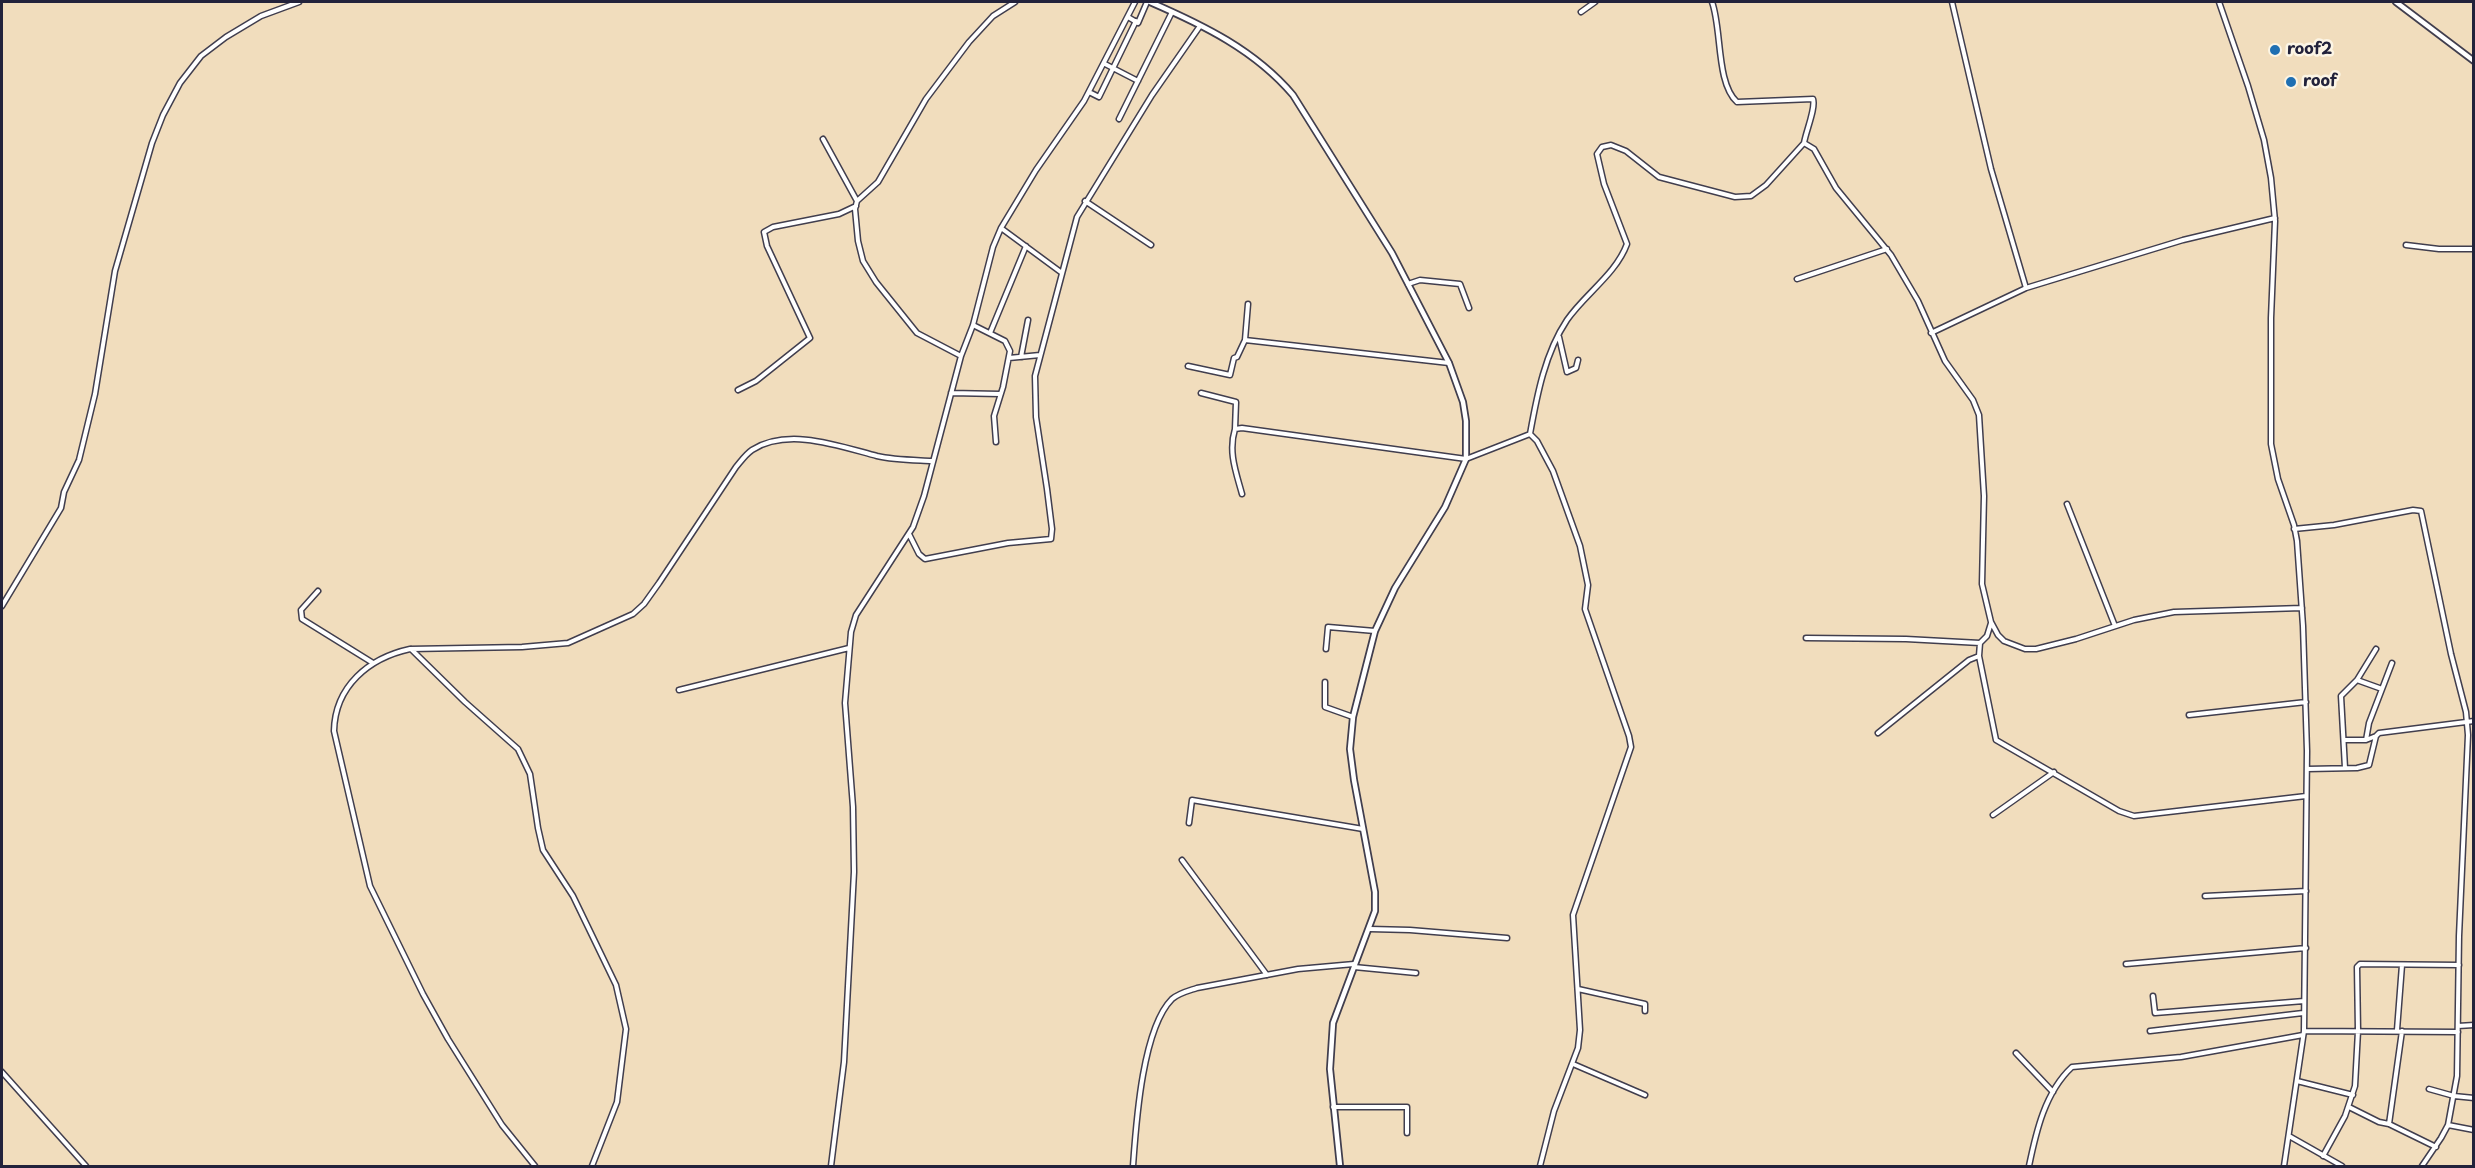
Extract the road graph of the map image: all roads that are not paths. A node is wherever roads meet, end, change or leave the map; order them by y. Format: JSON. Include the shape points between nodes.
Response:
{"nodes":[{"id":1,"x":298,"y":2,"type":"edge"},
{"id":2,"x":1015,"y":2,"type":"edge"},
{"id":3,"x":1136,"y":2,"type":"edge"},
{"id":4,"x":1148,"y":2,"type":"edge"},
{"id":5,"x":1595,"y":2,"type":"edge"},
{"id":6,"x":1712,"y":2,"type":"edge"},
{"id":7,"x":1952,"y":2,"type":"edge"},
{"id":8,"x":2219,"y":2,"type":"edge"},
{"id":9,"x":2396,"y":2,"type":"edge"},
{"id":10,"x":1172,"y":12,"type":"junction"},
{"id":11,"x":1581,"y":12,"type":"dead end"},
{"id":12,"x":1128,"y":17,"type":"junction"},
{"id":13,"x":1136,"y":21,"type":"junction"},
{"id":14,"x":1200,"y":26,"type":"junction"},
{"id":15,"x":2474,"y":61,"type":"edge"},
{"id":16,"x":1105,"y":64,"type":"junction"},
{"id":17,"x":1114,"y":68,"type":"junction"},
{"id":18,"x":1138,"y":81,"type":"junction"},
{"id":19,"x":1089,"y":92,"type":"junction"},
{"id":20,"x":1119,"y":119,"type":"dead end"},
{"id":21,"x":823,"y":139,"type":"dead end"},
{"id":22,"x":1804,"y":143,"type":"junction"},
{"id":23,"x":1085,"y":201,"type":"junction"},
{"id":24,"x":857,"y":203,"type":"junction"},
{"id":25,"x":2275,"y":218,"type":"junction"},
{"id":26,"x":1001,"y":228,"type":"junction"},
{"id":27,"x":1151,"y":245,"type":"dead end"},
{"id":28,"x":2406,"y":245,"type":"dead end"},
{"id":29,"x":1026,"y":246,"type":"junction"},
{"id":30,"x":1887,"y":249,"type":"junction"},
{"id":31,"x":2474,"y":249,"type":"edge"},
{"id":32,"x":1062,"y":273,"type":"junction"},
{"id":33,"x":1797,"y":279,"type":"dead end"},
{"id":34,"x":1407,"y":284,"type":"junction"},
{"id":35,"x":2026,"y":288,"type":"junction"},
{"id":36,"x":1248,"y":304,"type":"dead end"},
{"id":37,"x":1469,"y":308,"type":"dead end"},
{"id":38,"x":1028,"y":320,"type":"dead end"},
{"id":39,"x":973,"y":325,"type":"junction"},
{"id":40,"x":990,"y":333,"type":"junction"},
{"id":41,"x":1931,"y":333,"type":"junction"},
{"id":42,"x":1558,"y":336,"type":"junction"},
{"id":43,"x":1245,"y":340,"type":"junction"},
{"id":44,"x":1040,"y":355,"type":"junction"},
{"id":45,"x":961,"y":356,"type":"junction"},
{"id":46,"x":1021,"y":357,"type":"junction"},
{"id":47,"x":1009,"y":358,"type":"junction"},
{"id":48,"x":1578,"y":360,"type":"dead end"},
{"id":49,"x":1449,"y":363,"type":"junction"},
{"id":50,"x":1188,"y":366,"type":"dead end"},
{"id":51,"x":738,"y":390,"type":"dead end"},
{"id":52,"x":951,"y":393,"type":"junction"},
{"id":53,"x":1201,"y":393,"type":"dead end"},
{"id":54,"x":1000,"y":394,"type":"junction"},
{"id":55,"x":1236,"y":429,"type":"junction"},
{"id":56,"x":1530,"y":434,"type":"junction"},
{"id":57,"x":996,"y":442,"type":"dead end"},
{"id":58,"x":1466,"y":459,"type":"junction"},
{"id":59,"x":932,"y":461,"type":"junction"},
{"id":60,"x":1242,"y":494,"type":"dead end"},
{"id":61,"x":2067,"y":504,"type":"dead end"},
{"id":62,"x":2294,"y":529,"type":"junction"},
{"id":63,"x":909,"y":534,"type":"junction"},
{"id":64,"x":318,"y":591,"type":"dead end"},
{"id":65,"x":2,"y":606,"type":"edge"},
{"id":66,"x":2302,"y":608,"type":"junction"},
{"id":67,"x":1991,"y":622,"type":"junction"},
{"id":68,"x":2115,"y":626,"type":"junction"},
{"id":69,"x":1374,"y":631,"type":"junction"},
{"id":70,"x":1806,"y":638,"type":"dead end"},
{"id":71,"x":1980,"y":643,"type":"junction"},
{"id":72,"x":849,"y":648,"type":"junction"},
{"id":73,"x":410,"y":649,"type":"junction"},
{"id":74,"x":2376,"y":649,"type":"dead end"},
{"id":75,"x":1326,"y":650,"type":"dead end"},
{"id":76,"x":1979,"y":656,"type":"junction"},
{"id":77,"x":373,"y":663,"type":"junction"},
{"id":78,"x":2392,"y":663,"type":"dead end"},
{"id":79,"x":2357,"y":680,"type":"junction"},
{"id":80,"x":1325,"y":682,"type":"dead end"},
{"id":81,"x":2382,"y":689,"type":"junction"},
{"id":82,"x":679,"y":690,"type":"dead end"},
{"id":83,"x":2306,"y":702,"type":"junction"},
{"id":84,"x":2189,"y":715,"type":"dead end"},
{"id":85,"x":1353,"y":717,"type":"junction"},
{"id":86,"x":2474,"y":721,"type":"edge"},
{"id":87,"x":2468,"y":723,"type":"junction"},
{"id":88,"x":1878,"y":734,"type":"dead end"},
{"id":89,"x":2376,"y":736,"type":"junction"},
{"id":90,"x":2344,"y":740,"type":"junction"},
{"id":91,"x":2366,"y":740,"type":"junction"},
{"id":92,"x":2467,"y":748,"type":"junction"},
{"id":93,"x":2474,"y":748,"type":"edge"},
{"id":94,"x":2345,"y":768,"type":"junction"},
{"id":95,"x":2307,"y":769,"type":"junction"},
{"id":96,"x":2054,"y":772,"type":"junction"},
{"id":97,"x":2307,"y":796,"type":"junction"},
{"id":98,"x":1993,"y":815,"type":"dead end"},
{"id":99,"x":1189,"y":823,"type":"dead end"},
{"id":100,"x":1363,"y":829,"type":"junction"},
{"id":101,"x":1182,"y":861,"type":"dead end"},
{"id":102,"x":2306,"y":891,"type":"junction"},
{"id":103,"x":2205,"y":896,"type":"dead end"},
{"id":104,"x":1370,"y":929,"type":"junction"},
{"id":105,"x":1507,"y":938,"type":"dead end"},
{"id":106,"x":2306,"y":948,"type":"junction"},
{"id":107,"x":2126,"y":964,"type":"dead end"},
{"id":108,"x":1354,"y":965,"type":"junction"},
{"id":109,"x":2402,"y":965,"type":"junction"},
{"id":110,"x":2459,"y":965,"type":"junction"},
{"id":111,"x":1416,"y":973,"type":"dead end"},
{"id":112,"x":1267,"y":975,"type":"junction"},
{"id":113,"x":1578,"y":989,"type":"junction"},
{"id":114,"x":2153,"y":996,"type":"dead end"},
{"id":115,"x":2304,"y":1001,"type":"junction"},
{"id":116,"x":1645,"y":1011,"type":"dead end"},
{"id":117,"x":2303,"y":1012,"type":"junction"},
{"id":118,"x":2474,"y":1025,"type":"edge"},
{"id":119,"x":2458,"y":1026,"type":"junction"},
{"id":120,"x":2150,"y":1031,"type":"dead end"},
{"id":121,"x":2358,"y":1031,"type":"junction"},
{"id":122,"x":2399,"y":1031,"type":"junction"},
{"id":123,"x":2458,"y":1032,"type":"junction"},
{"id":124,"x":2303,"y":1033,"type":"junction"},
{"id":125,"x":2016,"y":1053,"type":"dead end"},
{"id":126,"x":1573,"y":1064,"type":"junction"},
{"id":127,"x":2,"y":1072,"type":"edge"},
{"id":128,"x":2297,"y":1081,"type":"junction"},
{"id":129,"x":2429,"y":1089,"type":"dead end"},
{"id":130,"x":2053,"y":1092,"type":"junction"},
{"id":131,"x":1645,"y":1095,"type":"dead end"},
{"id":132,"x":2353,"y":1095,"type":"junction"},
{"id":133,"x":2454,"y":1096,"type":"junction"},
{"id":134,"x":2474,"y":1098,"type":"edge"},
{"id":135,"x":1333,"y":1107,"type":"junction"},
{"id":136,"x":2349,"y":1107,"type":"junction"},
{"id":137,"x":2390,"y":1124,"type":"junction"},
{"id":138,"x":2448,"y":1125,"type":"junction"},
{"id":139,"x":2474,"y":1130,"type":"edge"},
{"id":140,"x":1407,"y":1133,"type":"dead end"},
{"id":141,"x":2289,"y":1136,"type":"junction"},
{"id":142,"x":2436,"y":1147,"type":"junction"},
{"id":143,"x":2323,"y":1156,"type":"junction"},
{"id":144,"x":86,"y":1167,"type":"edge"},
{"id":145,"x":535,"y":1167,"type":"edge"},
{"id":146,"x":592,"y":1167,"type":"edge"},
{"id":147,"x":831,"y":1167,"type":"edge"},
{"id":148,"x":1133,"y":1167,"type":"edge"},
{"id":149,"x":1340,"y":1167,"type":"edge"},
{"id":150,"x":1540,"y":1167,"type":"edge"},
{"id":151,"x":2029,"y":1167,"type":"edge"},
{"id":152,"x":2284,"y":1167,"type":"edge"},
{"id":153,"x":2342,"y":1167,"type":"edge"},
{"id":154,"x":2422,"y":1167,"type":"edge"}],
"edges":[{"from":1,"to":65,"type":"street","via":[[261,16],[201,56],[180,83],[163,115],[115,271],[98,377],[79,460],[61,508]]},
{"from":2,"to":24,"type":"street","via":[[993,16],[969,42],[926,99],[878,182]]},
{"from":3,"to":12,"type":"street"},
{"from":4,"to":10,"type":"street"},
{"from":4,"to":13,"type":"street"},
{"from":5,"to":11,"type":"street"},
{"from":6,"to":22,"type":"street","via":[[1731,97],[1737,102],[1812,99],[1814,106]]},
{"from":7,"to":35,"type":"street","via":[[1991,169]]},
{"from":8,"to":25,"type":"street","via":[[2264,140]]},
{"from":9,"to":15,"type":"street"},
{"from":10,"to":14,"type":"street"},
{"from":10,"to":18,"type":"street"},
{"from":12,"to":13,"type":"street"},
{"from":12,"to":16,"type":"street"},
{"from":13,"to":17,"type":"street"},
{"from":14,"to":23,"type":"street"},
{"from":14,"to":34,"type":"street","via":[[1252,55],[1293,95],[1383,237]]},
{"from":16,"to":17,"type":"street"},
{"from":16,"to":19,"type":"street"},
{"from":17,"to":18,"type":"street"},
{"from":17,"to":19,"type":"street","via":[[1099,97]]},
{"from":18,"to":20,"type":"street"},
{"from":19,"to":26,"type":"street"},
{"from":21,"to":24,"type":"street"},
{"from":22,"to":30,"type":"street","via":[[1814,149],[1836,188]]},
{"from":22,"to":42,"type":"street","via":[[1766,185],[1750,196],[1735,197],[1659,177],[1626,151],[1611,145],[1602,147],[1597,154],[1604,184],[1627,244]]},
{"from":23,"to":27,"type":"street"},
{"from":23,"to":32,"type":"street"},
{"from":24,"to":45,"type":"street","via":[[860,251],[876,282],[917,333]]},
{"from":24,"to":51,"type":"street","via":[[839,213],[773,226],[764,232],[810,338],[756,381]]},
{"from":25,"to":35,"type":"street","via":[[2183,240]]},
{"from":25,"to":62,"type":"street","via":[[2271,444]]},
{"from":26,"to":29,"type":"street"},
{"from":26,"to":39,"type":"street"},
{"from":28,"to":31,"type":"street"},
{"from":29,"to":32,"type":"street"},
{"from":29,"to":40,"type":"street"},
{"from":30,"to":33,"type":"street"},
{"from":30,"to":41,"type":"street","via":[[1918,301]]},
{"from":32,"to":44,"type":"street"},
{"from":34,"to":37,"type":"street","via":[[1420,280],[1460,284]]},
{"from":34,"to":49,"type":"street"},
{"from":35,"to":41,"type":"street"},
{"from":36,"to":43,"type":"street"},
{"from":38,"to":46,"type":"street"},
{"from":39,"to":40,"type":"street"},
{"from":39,"to":45,"type":"street"},
{"from":40,"to":47,"type":"street","via":[[1005,341]]},
{"from":41,"to":67,"type":"street","via":[[1979,415],[1984,496],[1982,584]]},
{"from":42,"to":48,"type":"street","via":[[1568,372]]},
{"from":42,"to":56,"type":"street","via":[[1540,382]]},
{"from":43,"to":49,"type":"street"},
{"from":43,"to":50,"type":"street","via":[[1234,358],[1230,375]]},
{"from":44,"to":46,"type":"street"},
{"from":44,"to":63,"type":"street","via":[[1034,395],[1051,539],[925,559]]},
{"from":45,"to":52,"type":"street"},
{"from":46,"to":47,"type":"street"},
{"from":47,"to":54,"type":"street"},
{"from":49,"to":58,"type":"street","via":[[1463,402]]},
{"from":52,"to":54,"type":"street"},
{"from":52,"to":59,"type":"street"},
{"from":53,"to":55,"type":"street","via":[[1236,402]]},
{"from":54,"to":57,"type":"street","via":[[994,416]]},
{"from":55,"to":58,"type":"street"},
{"from":55,"to":60,"type":"street","via":[[1231,453]]},
{"from":56,"to":58,"type":"street"},
{"from":56,"to":113,"type":"street","via":[[1552,471],[1580,546],[1588,585],[1586,609],[1631,747],[1573,915]]},
{"from":58,"to":69,"type":"street","via":[[1445,507],[1395,588]]},
{"from":59,"to":63,"type":"street"},
{"from":59,"to":73,"type":"street","via":[[879,457],[807,441],[768,442],[750,451],[736,467],[659,583],[633,614],[568,643]]},
{"from":61,"to":68,"type":"street"},
{"from":62,"to":66,"type":"street"},
{"from":62,"to":87,"type":"street","via":[[2421,511]]},
{"from":63,"to":72,"type":"street","via":[[856,615]]},
{"from":64,"to":77,"type":"street","via":[[301,610],[302,619]]},
{"from":66,"to":68,"type":"street","via":[[2174,612]]},
{"from":66,"to":83,"type":"street"},
{"from":67,"to":68,"type":"street","via":[[2004,641],[2025,649],[2071,641]]},
{"from":67,"to":71,"type":"street"},
{"from":69,"to":75,"type":"street","via":[[1328,627]]},
{"from":69,"to":85,"type":"street"},
{"from":70,"to":71,"type":"street"},
{"from":71,"to":76,"type":"street"},
{"from":72,"to":82,"type":"street"},
{"from":72,"to":147,"type":"street","via":[[845,703],[854,807],[854,872],[844,1062]]},
{"from":73,"to":77,"type":"street"},
{"from":73,"to":146,"type":"street","via":[[519,749],[530,774],[543,850],[573,896],[616,985],[626,1029],[617,1102]]},
{"from":74,"to":79,"type":"street"},
{"from":76,"to":88,"type":"street"},
{"from":76,"to":96,"type":"street","via":[[1996,740]]},
{"from":77,"to":145,"type":"street","via":[[338,702],[334,714],[334,731],[370,886],[448,1039],[502,1125]]},
{"from":78,"to":81,"type":"street"},
{"from":79,"to":81,"type":"street"},
{"from":79,"to":90,"type":"street","via":[[2341,696]]},
{"from":80,"to":85,"type":"street","via":[[1325,707]]},
{"from":81,"to":91,"type":"street"},
{"from":83,"to":84,"type":"street"},
{"from":83,"to":95,"type":"street"},
{"from":85,"to":100,"type":"street","via":[[1350,749]]},
{"from":86,"to":87,"type":"street"},
{"from":87,"to":89,"type":"street"},
{"from":87,"to":92,"type":"street"},
{"from":89,"to":91,"type":"street"},
{"from":89,"to":94,"type":"street","via":[[2369,765]]},
{"from":90,"to":91,"type":"street"},
{"from":90,"to":94,"type":"street"},
{"from":92,"to":93,"type":"street"},
{"from":92,"to":110,"type":"street"},
{"from":94,"to":95,"type":"street"},
{"from":95,"to":97,"type":"street"},
{"from":96,"to":97,"type":"street","via":[[2130,816]]},
{"from":96,"to":98,"type":"street"},
{"from":97,"to":102,"type":"street"},
{"from":99,"to":100,"type":"street","via":[[1192,800]]},
{"from":100,"to":104,"type":"street","via":[[1375,892]]},
{"from":101,"to":112,"type":"street"},
{"from":102,"to":103,"type":"street"},
{"from":102,"to":106,"type":"street"},
{"from":104,"to":105,"type":"street"},
{"from":104,"to":108,"type":"street"},
{"from":106,"to":107,"type":"street"},
{"from":106,"to":115,"type":"street"},
{"from":108,"to":111,"type":"street"},
{"from":108,"to":112,"type":"street"},
{"from":108,"to":135,"type":"street","via":[[1334,1023],[1330,1069]]},
{"from":109,"to":110,"type":"street"},
{"from":109,"to":121,"type":"street","via":[[2357,967]]},
{"from":109,"to":122,"type":"street"},
{"from":110,"to":119,"type":"street"},
{"from":112,"to":148,"type":"street","via":[[1197,988],[1171,1000],[1152,1033]]},
{"from":113,"to":116,"type":"street","via":[[1645,1004]]},
{"from":113,"to":126,"type":"street","via":[[1580,1030]]},
{"from":114,"to":115,"type":"street","via":[[2155,1013]]},
{"from":115,"to":117,"type":"street"},
{"from":117,"to":120,"type":"street"},
{"from":117,"to":124,"type":"street"},
{"from":118,"to":119,"type":"street"},
{"from":119,"to":123,"type":"street"},
{"from":121,"to":122,"type":"street"},
{"from":121,"to":124,"type":"street"},
{"from":121,"to":132,"type":"street"},
{"from":122,"to":123,"type":"street"},
{"from":122,"to":137,"type":"street"},
{"from":123,"to":133,"type":"street"},
{"from":124,"to":128,"type":"street"},
{"from":124,"to":130,"type":"street","via":[[2181,1057],[2072,1067]]},
{"from":125,"to":130,"type":"street"},
{"from":126,"to":131,"type":"street"},
{"from":126,"to":150,"type":"street","via":[[1554,1112]]},
{"from":127,"to":144,"type":"street"},
{"from":128,"to":132,"type":"street"},
{"from":128,"to":141,"type":"street"},
{"from":129,"to":133,"type":"street"},
{"from":130,"to":151,"type":"street"},
{"from":132,"to":136,"type":"street"},
{"from":133,"to":134,"type":"street"},
{"from":133,"to":138,"type":"street"},
{"from":135,"to":140,"type":"street","via":[[1407,1107]]},
{"from":135,"to":149,"type":"street"},
{"from":136,"to":137,"type":"street"},
{"from":136,"to":143,"type":"street"},
{"from":137,"to":142,"type":"street"},
{"from":138,"to":139,"type":"street"},
{"from":138,"to":142,"type":"street"},
{"from":141,"to":143,"type":"street"},
{"from":141,"to":152,"type":"street"},
{"from":142,"to":154,"type":"street"},
{"from":143,"to":153,"type":"street"}]}
